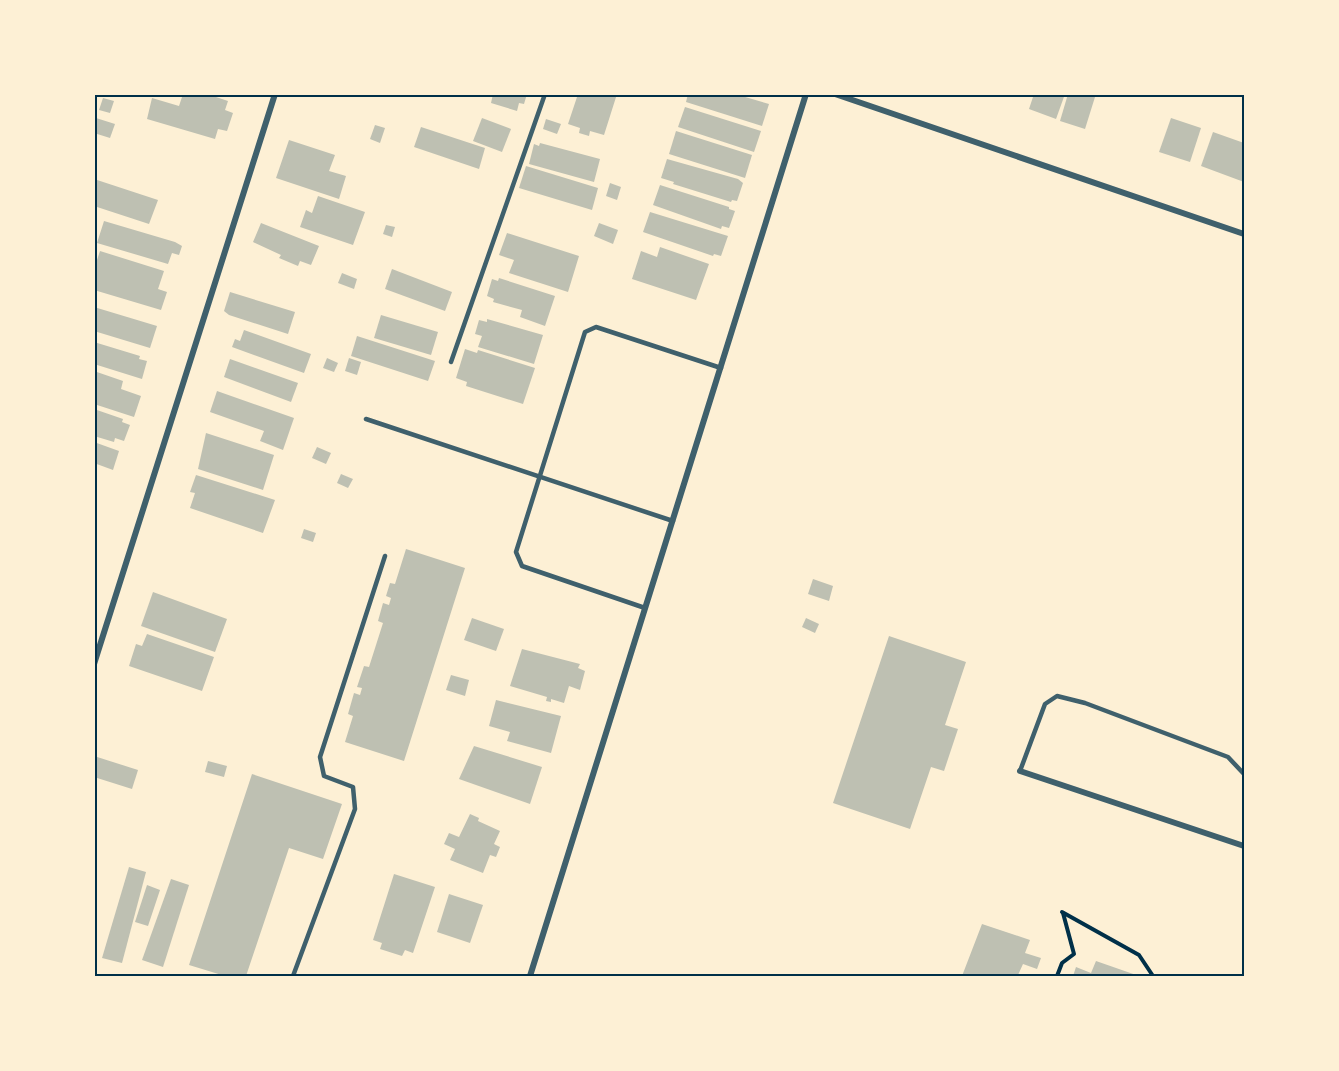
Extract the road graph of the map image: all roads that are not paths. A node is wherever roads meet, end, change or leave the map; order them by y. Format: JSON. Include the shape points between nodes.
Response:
{"nodes":[{"id":1,"x":275,"y":94,"type":"edge"},
{"id":2,"x":545,"y":94,"type":"edge"},
{"id":3,"x":806,"y":94,"type":"edge"},
{"id":4,"x":835,"y":94,"type":"edge"},
{"id":5,"x":1245,"y":234,"type":"edge"},
{"id":6,"x":451,"y":362,"type":"dead end"},
{"id":7,"x":721,"y":368,"type":"junction"},
{"id":8,"x":366,"y":419,"type":"dead end"},
{"id":9,"x":540,"y":478,"type":"junction"},
{"id":10,"x":673,"y":521,"type":"junction"},
{"id":11,"x":385,"y":556,"type":"dead end"},
{"id":12,"x":645,"y":608,"type":"junction"},
{"id":13,"x":94,"y":664,"type":"edge"},
{"id":14,"x":1020,"y":771,"type":"joint"},
{"id":15,"x":1245,"y":774,"type":"edge"},
{"id":16,"x":1245,"y":846,"type":"edge"},
{"id":17,"x":293,"y":976,"type":"edge"},
{"id":18,"x":530,"y":976,"type":"edge"}],
"edges":[{"from":1,"to":13,"type":"street"},
{"from":2,"to":6,"type":"lane"},
{"from":3,"to":7,"type":"street"},
{"from":4,"to":5,"type":"street"},
{"from":7,"to":9,"type":"lane","via":[[596,327],[585,332]]},
{"from":7,"to":10,"type":"street"},
{"from":8,"to":9,"type":"lane"},
{"from":9,"to":10,"type":"lane"},
{"from":9,"to":12,"type":"lane","via":[[516,552],[522,566]]},
{"from":10,"to":12,"type":"street"},
{"from":11,"to":17,"type":"lane","via":[[320,757],[324,776],[353,787],[355,809]]},
{"from":12,"to":18,"type":"street"},
{"from":14,"to":15,"type":"lane","via":[[1045,704],[1057,696],[1228,757]]},
{"from":14,"to":16,"type":"street"}]}
